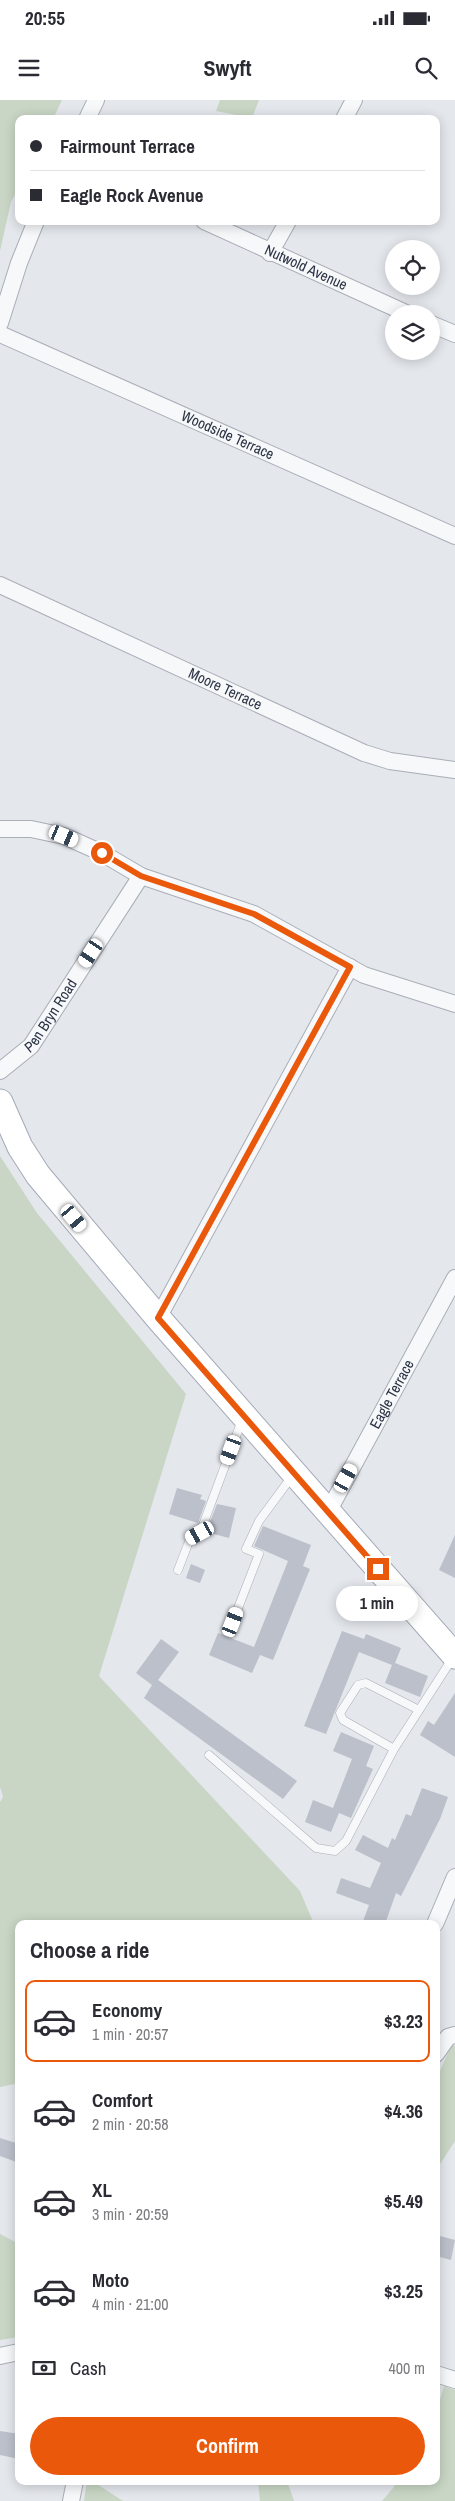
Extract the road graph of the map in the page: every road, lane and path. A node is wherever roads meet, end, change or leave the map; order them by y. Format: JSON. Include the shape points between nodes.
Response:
{"nodes":[{"id":1,"x":96,"y":100,"type":"edge"},
{"id":2,"x":354,"y":100,"type":"edge"},
{"id":3,"x":89,"y":115,"type":"edge"},
{"id":4,"x":346,"y":115,"type":"edge"},
{"id":5,"x":34,"y":225,"type":"edge"},
{"id":6,"x":212,"y":225,"type":"edge"},
{"id":7,"x":286,"y":225,"type":"edge"},
{"id":8,"x":270,"y":253,"type":"junction"},
{"id":9,"x":388,"y":305,"type":"edge"},
{"id":10,"x":0,"y":323,"type":"edge"},
{"id":11,"x":440,"y":326,"type":"edge"},
{"id":12,"x":453,"y":328,"type":"edge"},
{"id":13,"x":0,"y":334,"type":"edge"},
{"id":14,"x":455,"y":536,"type":"edge"},
{"id":15,"x":0,"y":585,"type":"edge"},
{"id":16,"x":455,"y":770,"type":"edge"},
{"id":17,"x":0,"y":828,"type":"edge"},
{"id":18,"x":141,"y":876,"type":"junction"},
{"id":19,"x":350,"y":967,"type":"junction"},
{"id":20,"x":455,"y":1004,"type":"edge"},
{"id":21,"x":0,"y":1071,"type":"edge"},
{"id":22,"x":0,"y":1102,"type":"edge"},
{"id":23,"x":455,"y":1278,"type":"edge"},
{"id":24,"x":158,"y":1318,"type":"junction"},
{"id":25,"x":244,"y":1416,"type":"junction"},
{"id":26,"x":294,"y":1473,"type":"junction"},
{"id":27,"x":328,"y":1512,"type":"junction"},
{"id":28,"x":178,"y":1570,"type":"dead end"},
{"id":29,"x":233,"y":1622,"type":"dead end"},
{"id":30,"x":455,"y":1655,"type":"edge"},
{"id":31,"x":419,"y":1710,"type":"junction"},
{"id":32,"x":394,"y":1748,"type":"junction"},
{"id":33,"x":209,"y":1756,"type":"dead end"},
{"id":34,"x":455,"y":1877,"type":"edge"},
{"id":35,"x":437,"y":1920,"type":"edge"},
{"id":36,"x":455,"y":2035,"type":"edge"},
{"id":37,"x":440,"y":2048,"type":"edge"},
{"id":38,"x":15,"y":2353,"type":"edge"},
{"id":39,"x":0,"y":2356,"type":"edge"},
{"id":40,"x":440,"y":2375,"type":"edge"},
{"id":41,"x":455,"y":2380,"type":"edge"},
{"id":42,"x":74,"y":2485,"type":"edge"},
{"id":43,"x":71,"y":2501,"type":"edge"}],
"edges":[{"from":1,"to":3,"type":"street"},
{"from":2,"to":4,"type":"street"},
{"from":5,"to":10,"type":"street"},
{"from":6,"to":8,"type":"street","name":"Nutwold Avenue"},
{"from":7,"to":8,"type":"street"},
{"from":8,"to":9,"type":"street","name":"Nutwold Avenue"},
{"from":11,"to":12,"type":"street"},
{"from":13,"to":14,"type":"street","name":"Woodside Terrace"},
{"from":15,"to":16,"type":"street","name":"Moore Terrace","via":[[364,753],[390,761]]},
{"from":17,"to":18,"type":"street","via":[[31,829],[64,836]]},
{"from":18,"to":19,"type":"street","via":[[254,914]]},
{"from":18,"to":21,"type":"street","name":"Pen Bryn Road","via":[[31,1046]]},
{"from":19,"to":20,"type":"street","via":[[364,975]]},
{"from":19,"to":24,"type":"street"},
{"from":22,"to":24,"type":"main road","via":[[20,1147],[38,1174]]},
{"from":23,"to":27,"type":"street","name":"Eagle Terrace"},
{"from":24,"to":25,"type":"main road"},
{"from":25,"to":26,"type":"main road"},
{"from":25,"to":28,"type":"lane","via":[[200,1533],[190,1539]]},
{"from":26,"to":27,"type":"main road"},
{"from":26,"to":29,"type":"lane","via":[[258,1521],[246,1549],[258,1554]]},
{"from":27,"to":30,"type":"main road"},
{"from":30,"to":31,"type":"lane"},
{"from":31,"to":32,"type":"lane"},
{"from":31,"to":32,"type":"lane","via":[[366,1684],[358,1685],[340,1713],[342,1720]]},
{"from":32,"to":33,"type":"lane","via":[[346,1841],[335,1851],[327,1852],[316,1848]]},
{"from":34,"to":35,"type":"street"},
{"from":36,"to":37,"type":"street","via":[[448,2037]]},
{"from":38,"to":39,"type":"street"},
{"from":40,"to":41,"type":"street"},
{"from":42,"to":43,"type":"street"}]}
